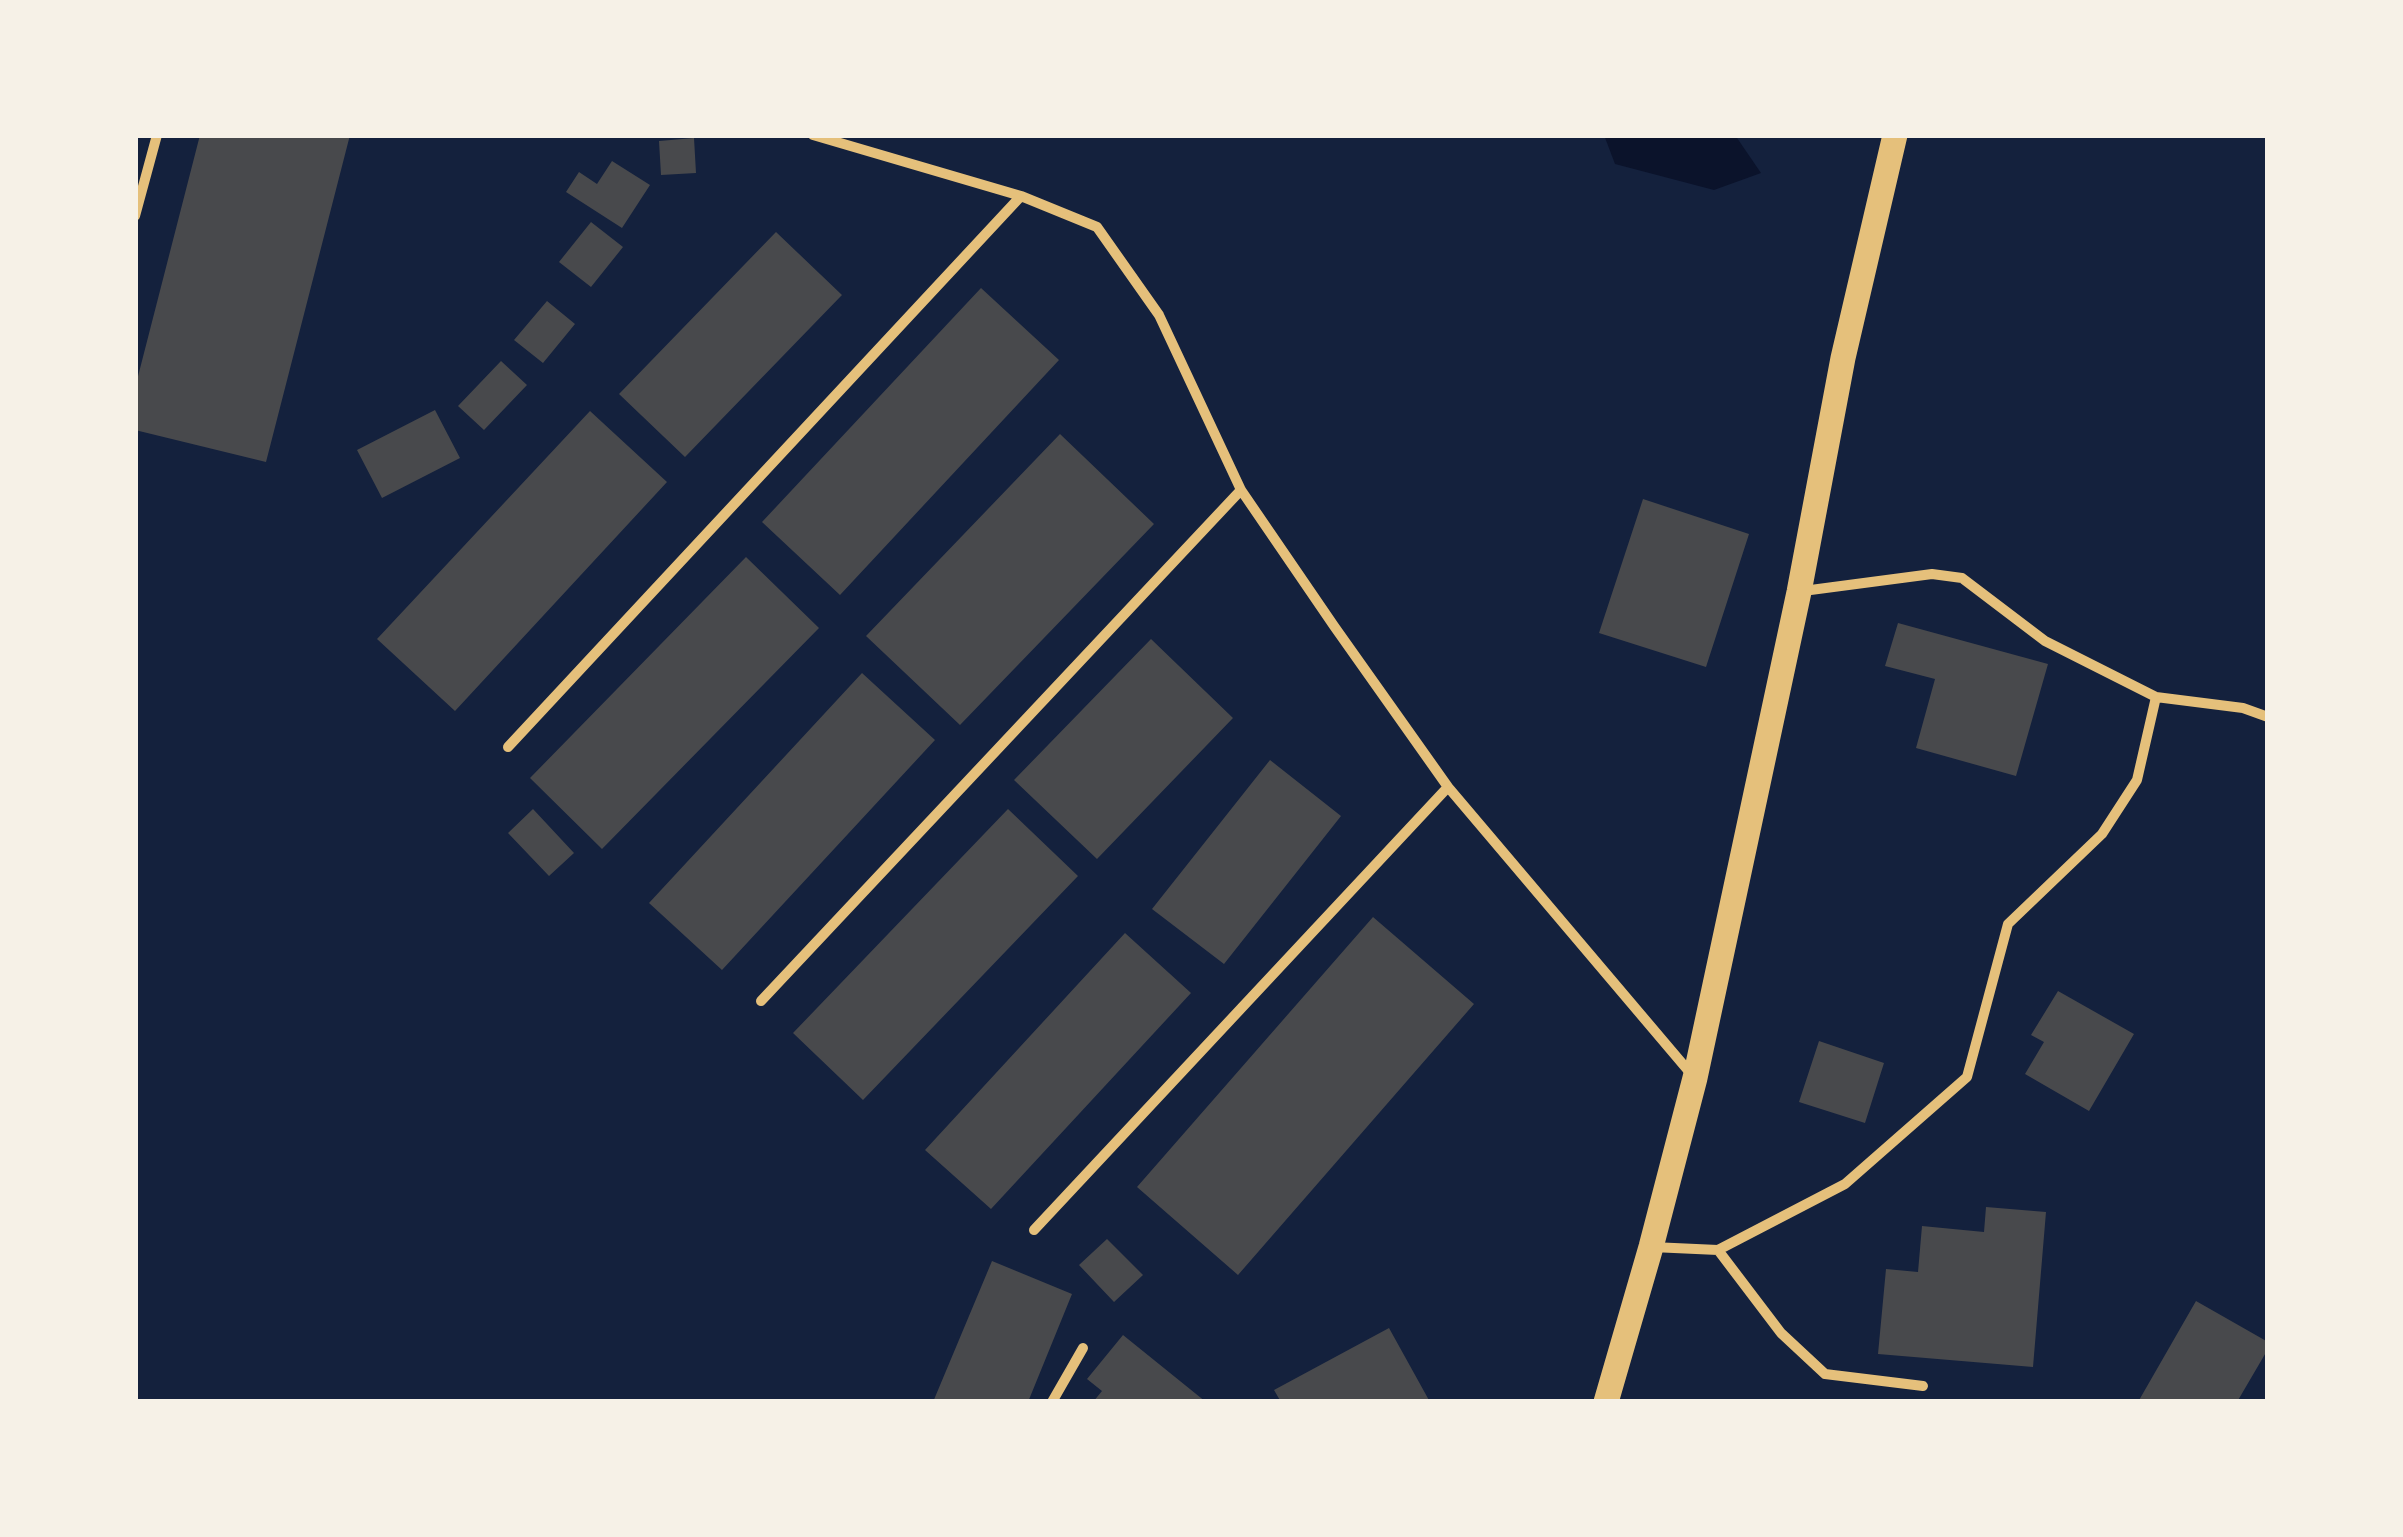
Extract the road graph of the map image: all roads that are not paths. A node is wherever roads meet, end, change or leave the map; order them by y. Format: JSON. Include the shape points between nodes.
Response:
{"nodes":[{"id":1,"x":157,"y":135,"type":"edge"},
{"id":2,"x":814,"y":135,"type":"edge"},
{"id":3,"x":1895,"y":135,"type":"edge"},
{"id":4,"x":1021,"y":196,"type":"junction"},
{"id":5,"x":135,"y":216,"type":"edge"},
{"id":6,"x":1241,"y":490,"type":"junction"},
{"id":7,"x":1799,"y":592,"type":"junction"},
{"id":8,"x":2156,"y":697,"type":"junction"},
{"id":9,"x":2268,"y":717,"type":"edge"},
{"id":10,"x":508,"y":747,"type":"dead end"},
{"id":11,"x":1448,"y":787,"type":"junction"},
{"id":12,"x":760,"y":1001,"type":"dead end"},
{"id":13,"x":1695,"y":1078,"type":"junction"},
{"id":14,"x":1034,"y":1230,"type":"dead end"},
{"id":15,"x":1651,"y":1247,"type":"junction"},
{"id":16,"x":1718,"y":1250,"type":"junction"},
{"id":17,"x":1082,"y":1348,"type":"dead end"},
{"id":18,"x":1923,"y":1386,"type":"dead end"},
{"id":19,"x":1052,"y":1402,"type":"edge"},
{"id":20,"x":1606,"y":1402,"type":"edge"}],
"edges":[{"from":1,"to":5,"type":"street"},
{"from":2,"to":4,"type":"street"},
{"from":3,"to":7,"type":"main road"},
{"from":4,"to":6,"type":"street","via":[[1098,227],[1160,314]]},
{"from":4,"to":10,"type":"street"},
{"from":6,"to":11,"type":"street"},
{"from":6,"to":12,"type":"street"},
{"from":7,"to":8,"type":"street","via":[[1932,574],[1962,578],[2046,641]]},
{"from":7,"to":13,"type":"main road"},
{"from":8,"to":9,"type":"street"},
{"from":8,"to":16,"type":"street","via":[[2137,780],[2102,834],[2008,924],[1966,1077],[1845,1184]]},
{"from":11,"to":13,"type":"street"},
{"from":11,"to":14,"type":"street"},
{"from":13,"to":15,"type":"main road"},
{"from":15,"to":16,"type":"street"},
{"from":15,"to":20,"type":"main road"},
{"from":16,"to":18,"type":"street","via":[[1781,1332],[1826,1374]]},
{"from":17,"to":19,"type":"street"}]}
